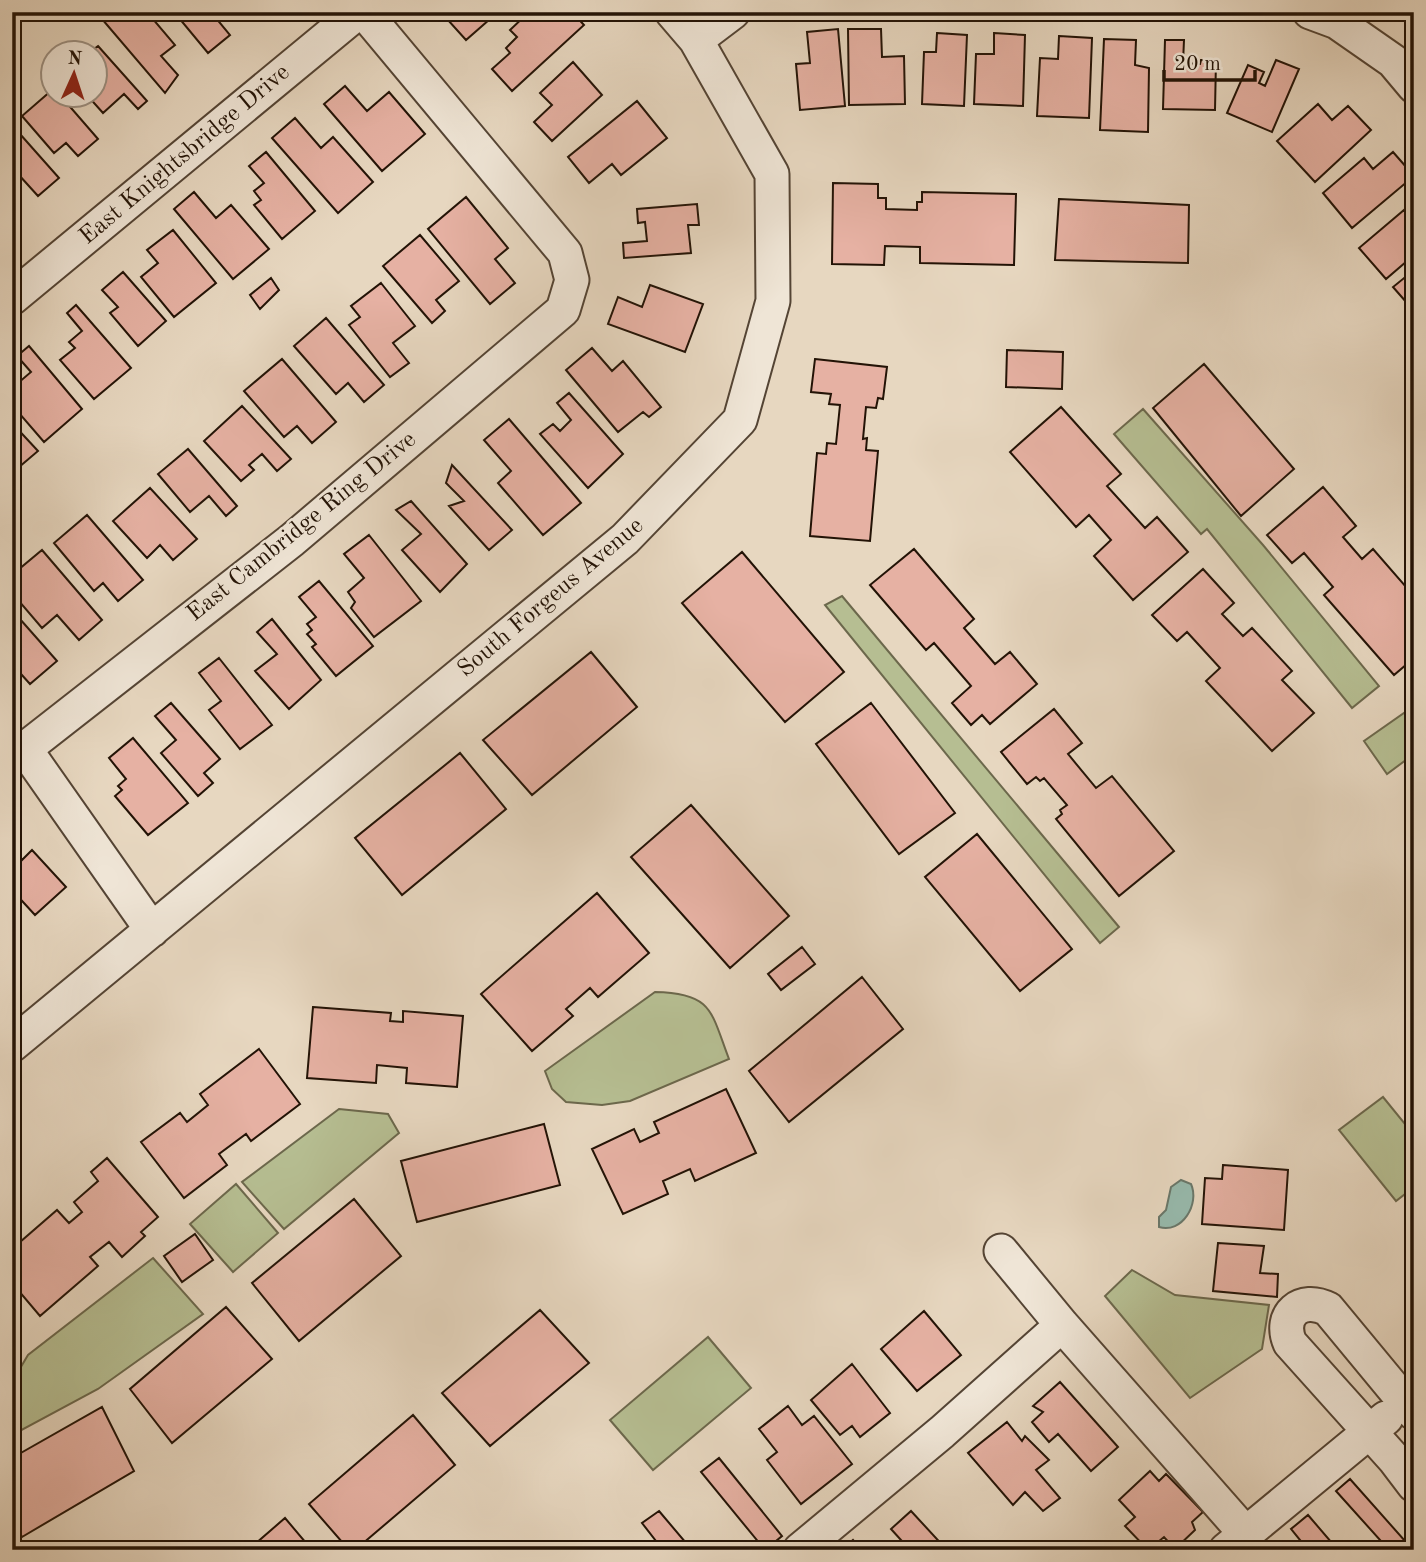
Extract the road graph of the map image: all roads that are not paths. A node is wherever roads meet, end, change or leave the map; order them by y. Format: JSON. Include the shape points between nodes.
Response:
{"nodes":[{"id":1,"x":358,"y":12,"type":"edge"},
{"id":2,"x":364,"y":12,"type":"edge"},
{"id":3,"x":671,"y":12,"type":"edge"},
{"id":4,"x":733,"y":12,"type":"edge"},
{"id":5,"x":1310,"y":12,"type":"edge"},
{"id":6,"x":696,"y":40,"type":"junction"},
{"id":7,"x":1414,"y":86,"type":"edge"},
{"id":8,"x":12,"y":298,"type":"edge"},
{"id":9,"x":19,"y":754,"type":"edge"},
{"id":10,"x":152,"y":930,"type":"junction"},
{"id":11,"x":12,"y":1045,"type":"edge"},
{"id":12,"x":1001,"y":1251,"type":"dead end"},
{"id":13,"x":1062,"y":1325,"type":"junction"},
{"id":14,"x":1411,"y":1403,"type":"edge"},
{"id":15,"x":1370,"y":1432,"type":"junction"},
{"id":16,"x":1414,"y":1485,"type":"edge"},
{"id":17,"x":1236,"y":1541,"type":"edge"},
{"id":18,"x":800,"y":1550,"type":"edge"}],
"edges":[{"from":1,"to":8,"type":"street","name":"East Knightsbridge Drive"},
{"from":2,"to":9,"type":"street","name":"East Cambridge Ring Drive","via":[[565,253],[572,279],[563,310],[292,540]]},
{"from":3,"to":6,"type":"street","name":"South Forgeus Avenue"},
{"from":4,"to":6,"type":"street"},
{"from":5,"to":7,"type":"street","via":[[1338,22],[1393,61]]},
{"from":6,"to":10,"type":"street","name":"South Forgeus Avenue","via":[[772,174],[773,301],[740,420],[625,539]]},
{"from":9,"to":10,"type":"street"},
{"from":10,"to":11,"type":"street","name":"South Forgeus Avenue"},
{"from":12,"to":13,"type":"street"},
{"from":13,"to":17,"type":"street"},
{"from":13,"to":18,"type":"street","via":[[942,1433]]},
{"from":14,"to":15,"type":"street"},
{"from":14,"to":15,"type":"street","via":[[1328,1309],[1313,1304],[1298,1307],[1286,1328],[1290,1343]]},
{"from":15,"to":16,"type":"street"},
{"from":15,"to":17,"type":"street"}]}
